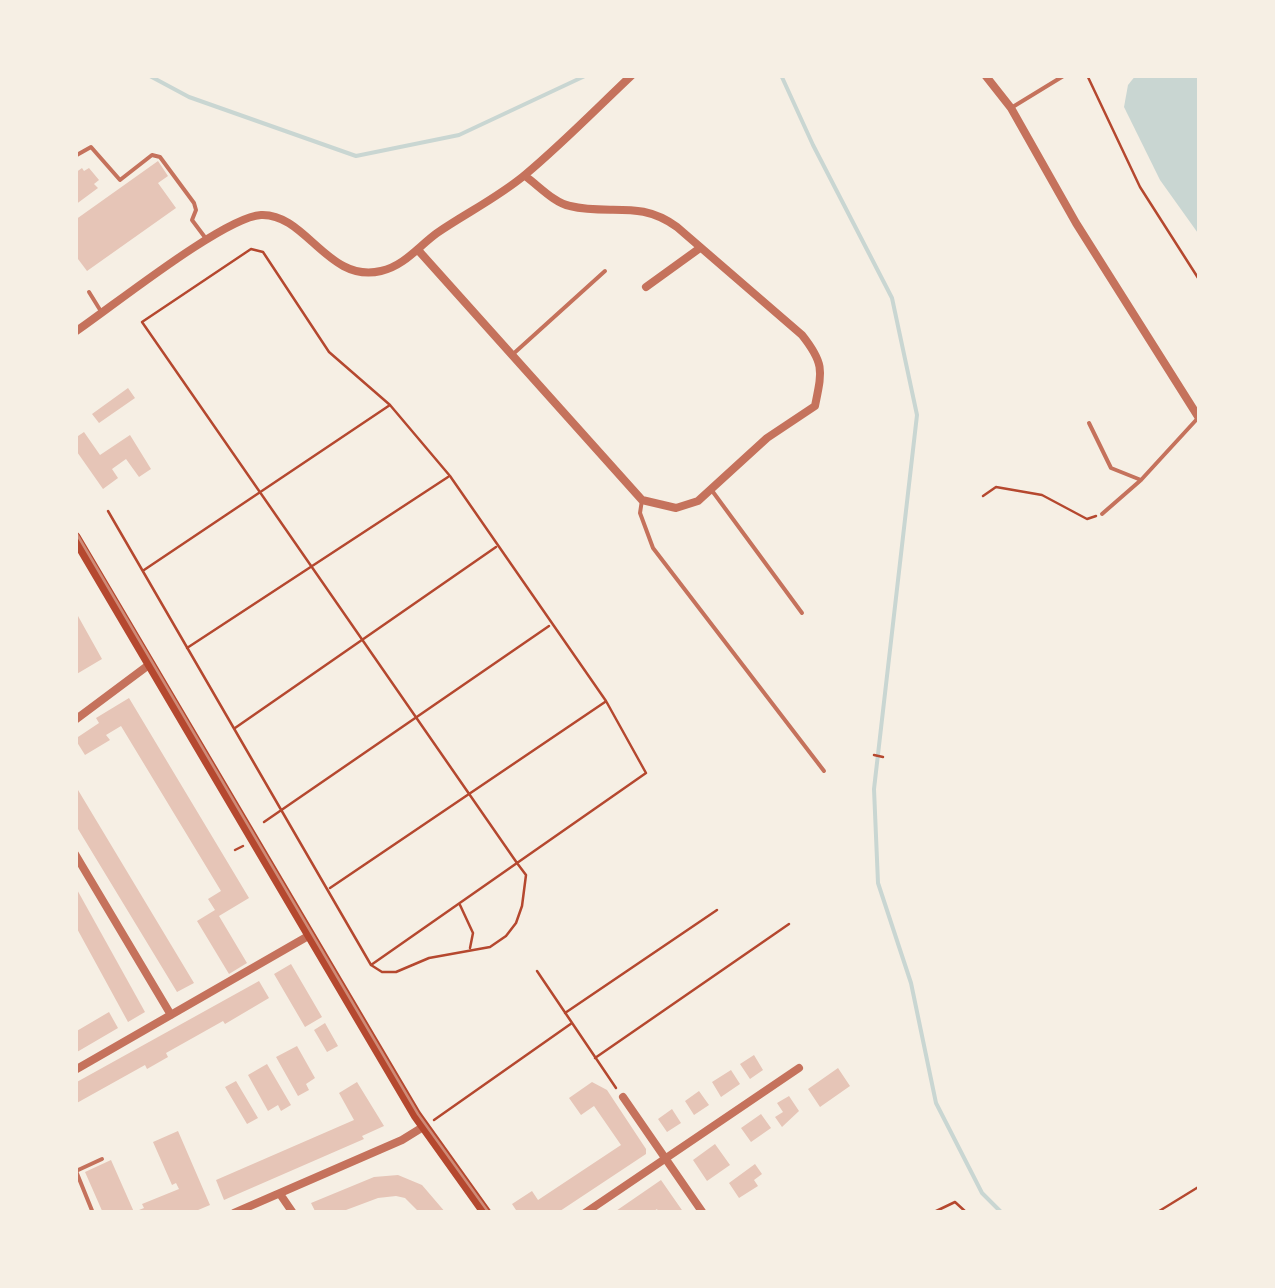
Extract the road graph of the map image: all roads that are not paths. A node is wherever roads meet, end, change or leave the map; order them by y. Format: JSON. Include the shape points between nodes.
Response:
{"nodes":[{"id":1,"x":632,"y":75,"type":"edge"},
{"id":2,"x":986,"y":75,"type":"edge"},
{"id":3,"x":1065,"y":75,"type":"edge"},
{"id":4,"x":1011,"y":108,"type":"junction"},
{"id":5,"x":75,"y":156,"type":"edge"},
{"id":6,"x":525,"y":176,"type":"junction"},
{"id":7,"x":207,"y":240,"type":"junction"},
{"id":8,"x":700,"y":248,"type":"junction"},
{"id":9,"x":418,"y":250,"type":"junction"},
{"id":10,"x":605,"y":271,"type":"dead end"},
{"id":11,"x":646,"y":287,"type":"dead end"},
{"id":12,"x":89,"y":292,"type":"dead end"},
{"id":13,"x":102,"y":313,"type":"junction"},
{"id":14,"x":75,"y":332,"type":"edge"},
{"id":15,"x":512,"y":355,"type":"junction"},
{"id":16,"x":1199,"y":419,"type":"edge"},
{"id":17,"x":1089,"y":423,"type":"dead end"},
{"id":18,"x":1141,"y":480,"type":"junction"},
{"id":19,"x":712,"y":490,"type":"junction"},
{"id":20,"x":642,"y":500,"type":"junction"},
{"id":21,"x":1102,"y":514,"type":"road end"},
{"id":22,"x":75,"y":537,"type":"edge"},
{"id":23,"x":802,"y":613,"type":"dead end"},
{"id":24,"x":150,"y":664,"type":"junction"},
{"id":25,"x":75,"y":720,"type":"edge"},
{"id":26,"x":824,"y":771,"type":"dead end"},
{"id":27,"x":75,"y":854,"type":"edge"},
{"id":28,"x":310,"y":935,"type":"junction"},
{"id":29,"x":171,"y":1015,"type":"junction"},
{"id":30,"x":798,"y":1068,"type":"dead end"},
{"id":31,"x":75,"y":1070,"type":"edge"},
{"id":32,"x":623,"y":1097,"type":"road end"},
{"id":33,"x":423,"y":1127,"type":"junction"},
{"id":34,"x":664,"y":1158,"type":"junction"},
{"id":35,"x":102,"y":1159,"type":"dead end"},
{"id":36,"x":280,"y":1194,"type":"junction"},
{"id":37,"x":94,"y":1213,"type":"edge"},
{"id":38,"x":234,"y":1213,"type":"edge"},
{"id":39,"x":293,"y":1213,"type":"edge"},
{"id":40,"x":486,"y":1213,"type":"edge"},
{"id":41,"x":584,"y":1213,"type":"edge"},
{"id":42,"x":703,"y":1213,"type":"edge"}],
"edges":[{"from":1,"to":6,"type":"street"},
{"from":2,"to":4,"type":"street"},
{"from":3,"to":4,"type":"lane"},
{"from":4,"to":16,"type":"street"},
{"from":5,"to":7,"type":"lane","via":[[91,147],[120,180],[152,155],[160,157],[194,203],[192,220]]},
{"from":6,"to":8,"type":"street","via":[[571,207],[658,215]]},
{"from":6,"to":9,"type":"street"},
{"from":7,"to":9,"type":"street","via":[[266,215],[354,270],[381,272]]},
{"from":7,"to":13,"type":"street"},
{"from":8,"to":11,"type":"street"},
{"from":8,"to":19,"type":"street","via":[[819,356],[815,406],[767,438]]},
{"from":9,"to":15,"type":"street"},
{"from":10,"to":15,"type":"lane"},
{"from":12,"to":13,"type":"lane"},
{"from":13,"to":14,"type":"street"},
{"from":15,"to":20,"type":"street"},
{"from":16,"to":18,"type":"lane"},
{"from":17,"to":18,"type":"lane","via":[[1111,468]]},
{"from":18,"to":21,"type":"lane"},
{"from":19,"to":20,"type":"street","via":[[676,508]]},
{"from":19,"to":23,"type":"lane"},
{"from":20,"to":26,"type":"lane","via":[[653,548]]},
{"from":22,"to":24,"type":"main road"},
{"from":24,"to":25,"type":"street"},
{"from":24,"to":28,"type":"main road"},
{"from":27,"to":29,"type":"street"},
{"from":28,"to":29,"type":"street"},
{"from":28,"to":33,"type":"main road"},
{"from":29,"to":31,"type":"street"},
{"from":30,"to":34,"type":"street"},
{"from":32,"to":34,"type":"street"},
{"from":33,"to":36,"type":"street"},
{"from":33,"to":40,"type":"main road"},
{"from":34,"to":41,"type":"street"},
{"from":34,"to":42,"type":"street"},
{"from":35,"to":37,"type":"lane","via":[[76,1171]]},
{"from":36,"to":38,"type":"street"},
{"from":36,"to":39,"type":"street"}]}
